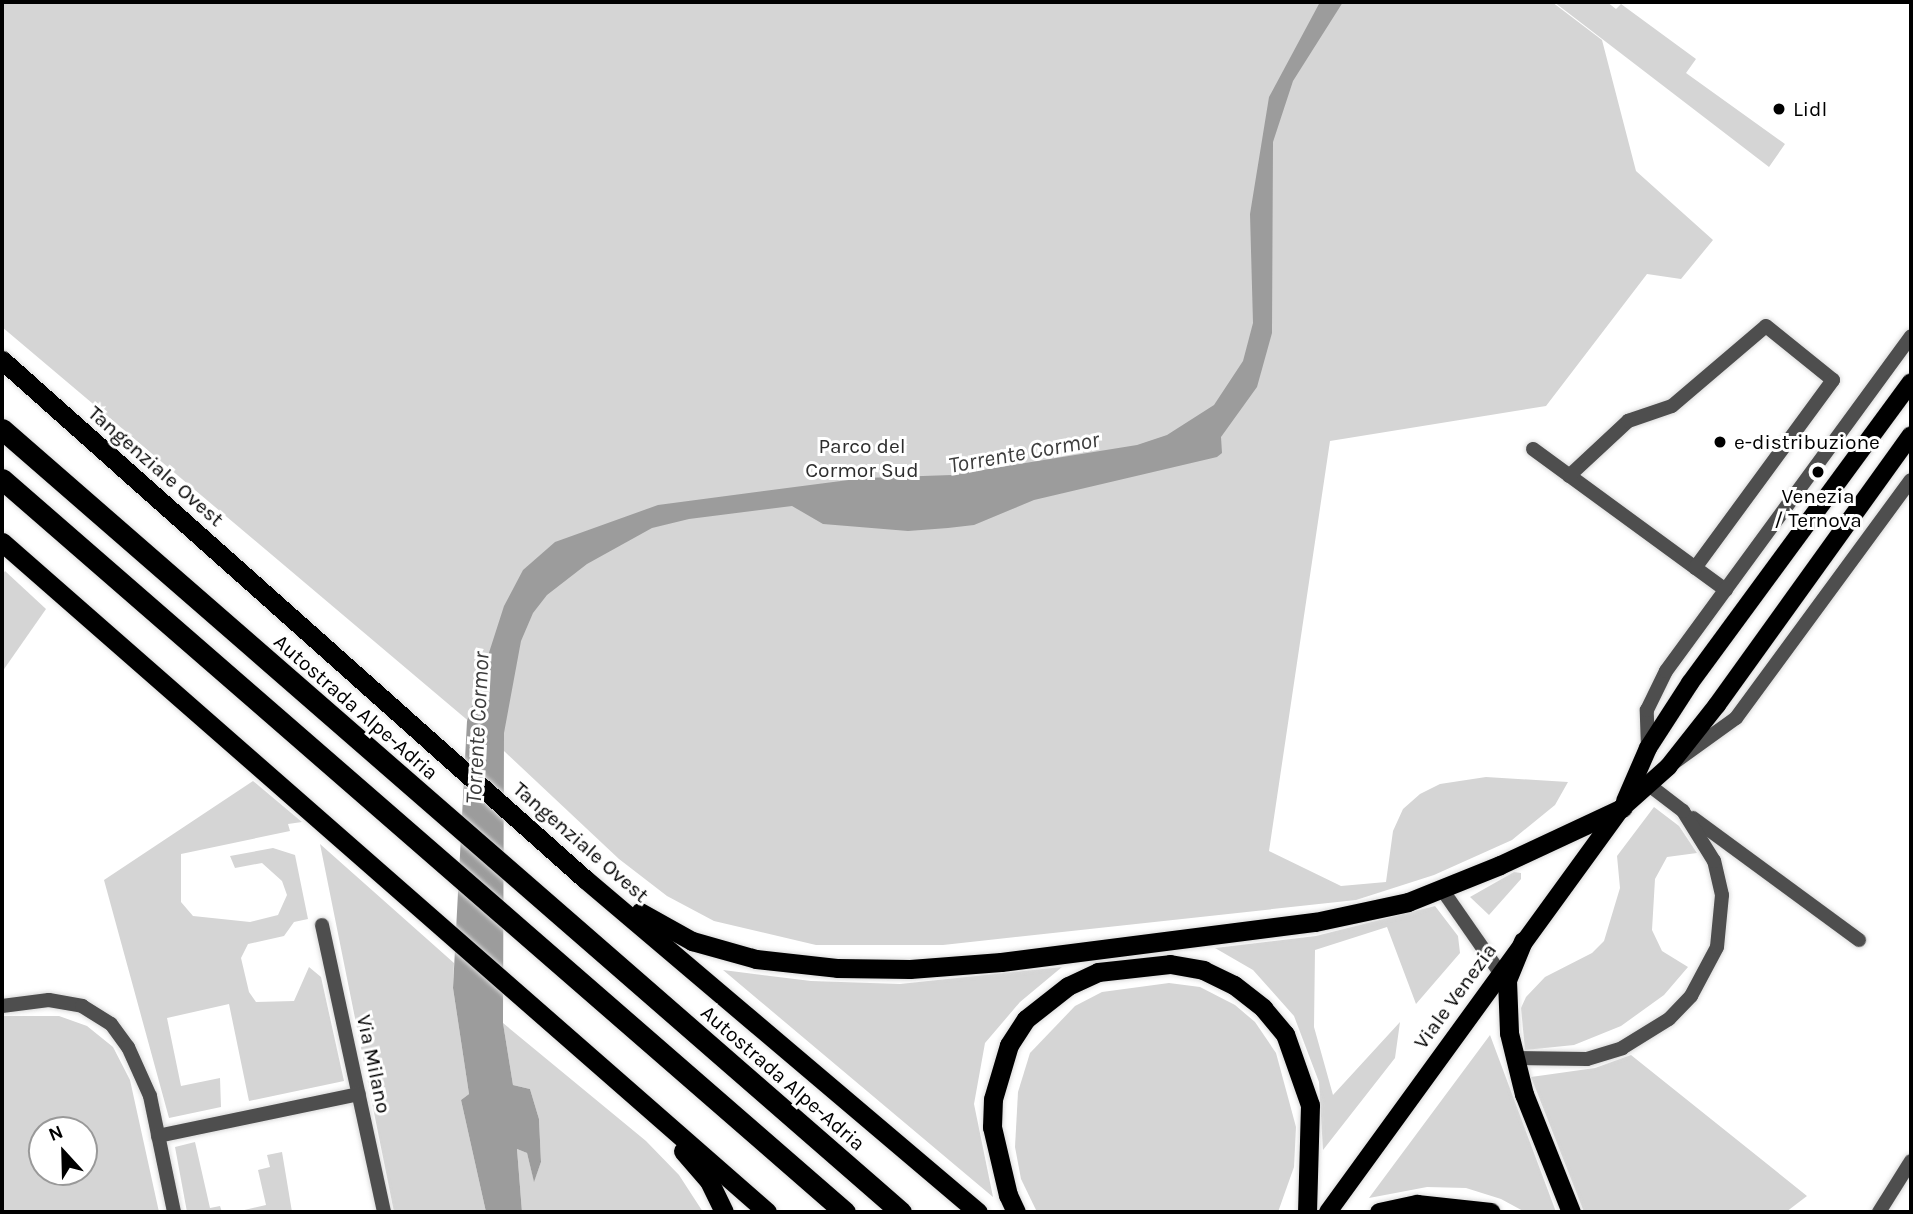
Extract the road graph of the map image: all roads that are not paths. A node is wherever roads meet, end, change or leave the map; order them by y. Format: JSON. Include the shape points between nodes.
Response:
{"nodes":[{"id":1,"x":1911,"y":336,"type":"edge"},
{"id":2,"x":2,"y":360,"type":"edge"},
{"id":3,"x":1911,"y":382,"type":"edge"},
{"id":4,"x":2,"y":429,"type":"edge"},
{"id":5,"x":1911,"y":435,"type":"edge"},
{"id":6,"x":1533,"y":449,"type":"dead end"},
{"id":7,"x":1569,"y":475,"type":"junction"},
{"id":8,"x":2,"y":478,"type":"edge"},
{"id":9,"x":1911,"y":480,"type":"edge"},
{"id":10,"x":2,"y":542,"type":"edge"},
{"id":11,"x":1695,"y":568,"type":"junction"},
{"id":12,"x":1726,"y":590,"type":"junction"},
{"id":13,"x":1648,"y":748,"type":"junction"},
{"id":14,"x":1668,"y":767,"type":"junction"},
{"id":15,"x":1649,"y":785,"type":"junction"},
{"id":16,"x":1622,"y":808,"type":"junction"},
{"id":17,"x":1683,"y":811,"type":"junction"},
{"id":18,"x":585,"y":879,"type":"junction"},
{"id":19,"x":1441,"y":888,"type":"junction"},
{"id":20,"x":322,"y":925,"type":"dead end"},
{"id":21,"x":1859,"y":940,"type":"dead end"},
{"id":22,"x":1523,"y":941,"type":"junction"},
{"id":23,"x":1500,"y":973,"type":"junction"},
{"id":24,"x":2,"y":1006,"type":"edge"},
{"id":25,"x":1515,"y":1058,"type":"junction"},
{"id":26,"x":629,"y":1089,"type":"junction"},
{"id":27,"x":359,"y":1094,"type":"junction"},
{"id":28,"x":158,"y":1136,"type":"junction"},
{"id":29,"x":1911,"y":1161,"type":"edge"},
{"id":30,"x":174,"y":1212,"type":"edge"},
{"id":31,"x":384,"y":1212,"type":"edge"},
{"id":32,"x":724,"y":1212,"type":"edge"},
{"id":33,"x":767,"y":1212,"type":"edge"},
{"id":34,"x":845,"y":1212,"type":"edge"},
{"id":35,"x":901,"y":1212,"type":"edge"},
{"id":36,"x":978,"y":1212,"type":"edge"},
{"id":37,"x":1016,"y":1212,"type":"edge"},
{"id":38,"x":1307,"y":1212,"type":"edge"},
{"id":39,"x":1328,"y":1212,"type":"edge"},
{"id":40,"x":1379,"y":1212,"type":"edge"},
{"id":41,"x":1491,"y":1212,"type":"edge"},
{"id":42,"x":1571,"y":1212,"type":"edge"},
{"id":43,"x":1879,"y":1212,"type":"edge"}],
"edges":[{"from":1,"to":12,"type":"street","name":"Viale Venezia"},
{"from":2,"to":18,"type":"highway","name":"Tangenziale Ovest"},
{"from":3,"to":13,"type":"main road","name":"Viale Venezia"},
{"from":4,"to":35,"type":"highway","name":"Autostrada Alpe-Adria"},
{"from":5,"to":14,"type":"main road","name":"Viale Venezia"},
{"from":6,"to":7,"type":"street"},
{"from":7,"to":11,"type":"street"},
{"from":7,"to":11,"type":"street","via":[[1628,421],[1672,406],[1766,326],[1833,380]]},
{"from":8,"to":34,"type":"highway"},
{"from":9,"to":14,"type":"street","name":"Viale Venezia","via":[[1736,718]]},
{"from":10,"to":26,"type":"highway"},
{"from":11,"to":12,"type":"street"},
{"from":12,"to":13,"type":"street","name":"Viale Venezia","via":[[1655,689],[1647,710]]},
{"from":13,"to":16,"type":"main road","name":"Viale Venezia"},
{"from":14,"to":15,"type":"main road","name":"Viale Venezia"},
{"from":15,"to":16,"type":"main road","name":"Viale Venezia"},
{"from":15,"to":17,"type":"street"},
{"from":16,"to":19,"type":"highway"},
{"from":16,"to":22,"type":"main road","name":"Viale Venezia"},
{"from":17,"to":21,"type":"street"},
{"from":17,"to":25,"type":"street","via":[[1714,861],[1722,895],[1717,947],[1691,996],[1669,1019],[1622,1048],[1587,1059]]},
{"from":18,"to":19,"type":"highway","via":[[692,941],[743,955],[836,968],[910,969],[1315,922],[1408,902]]},
{"from":18,"to":36,"type":"highway","name":"Tangenziale Ovest"},
{"from":19,"to":23,"type":"street"},
{"from":20,"to":27,"type":"street","name":"Via Milano"},
{"from":22,"to":23,"type":"main road","name":"Viale Venezia"},
{"from":22,"to":25,"type":"highway","via":[[1507,980],[1505,1005]]},
{"from":23,"to":39,"type":"main road","name":"Viale Venezia"},
{"from":24,"to":28,"type":"street","via":[[49,1000],[82,1006],[111,1024],[150,1096]]},
{"from":25,"to":42,"type":"highway"},
{"from":26,"to":32,"type":"highway","via":[[709,1181]]},
{"from":26,"to":33,"type":"highway"},
{"from":27,"to":28,"type":"street"},
{"from":27,"to":31,"type":"street","name":"Via Milano"},
{"from":28,"to":30,"type":"street"},
{"from":29,"to":43,"type":"street"},
{"from":37,"to":38,"type":"highway","via":[[992,1127],[993,1099],[1009,1045],[1026,1019],[1068,986],[1098,972],[1170,964],[1203,971],[1234,985],[1263,1008],[1285,1034],[1310,1105]]},
{"from":40,"to":41,"type":"highway","via":[[1418,1204]]}]}
